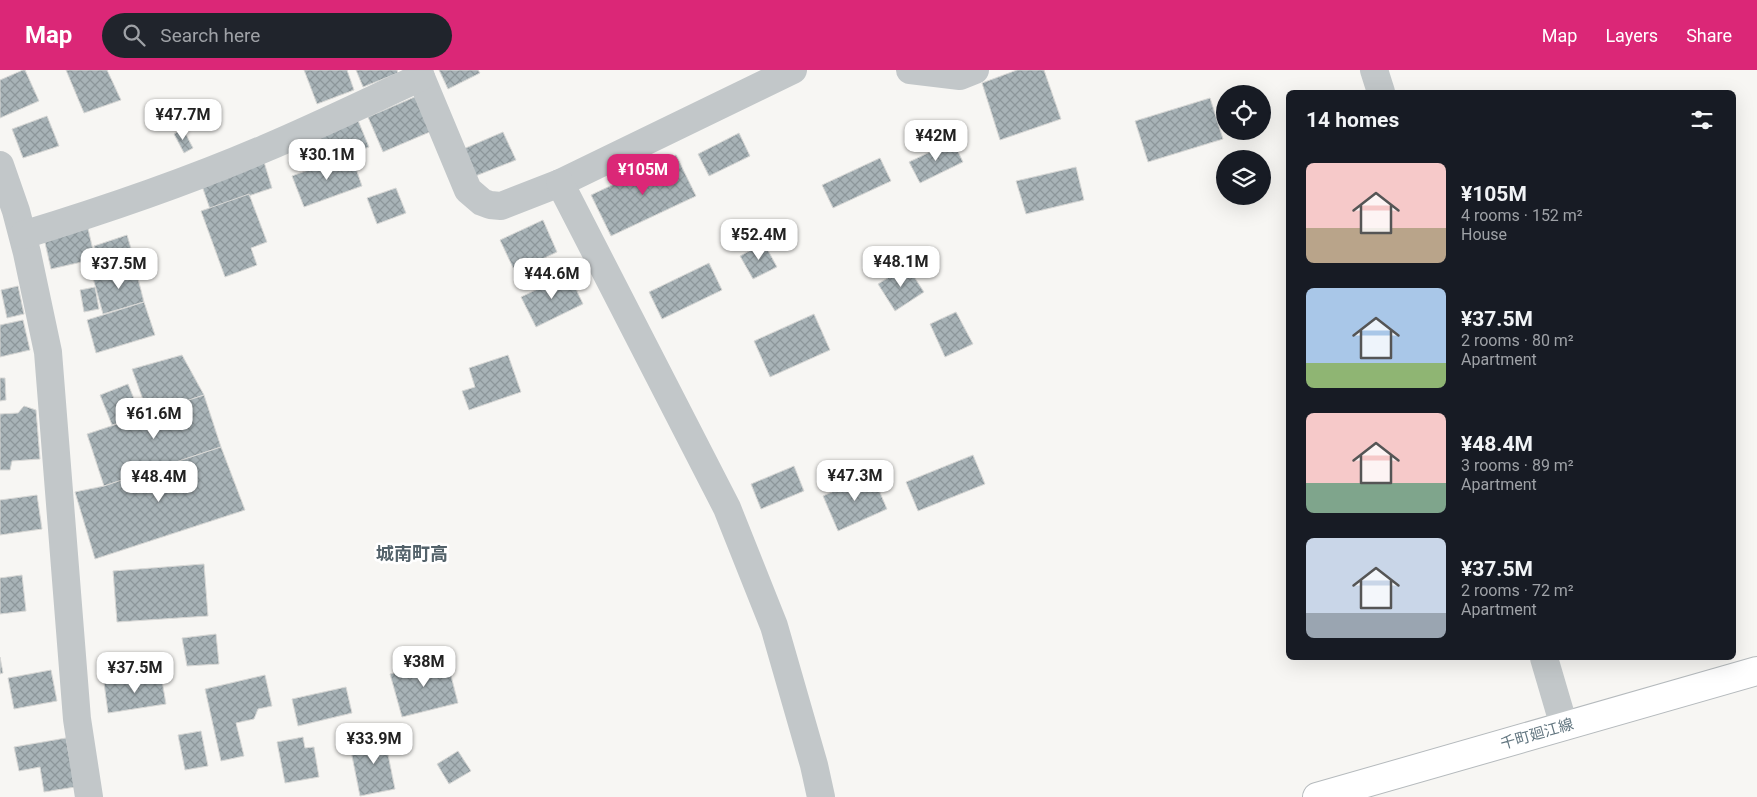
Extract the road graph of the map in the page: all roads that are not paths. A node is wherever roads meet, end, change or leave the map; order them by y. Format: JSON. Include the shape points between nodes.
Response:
{"nodes":[{"id":1,"x":793,"y":70,"type":"edge"},
{"id":2,"x":910,"y":70,"type":"edge"},
{"id":3,"x":974,"y":70,"type":"edge"},
{"id":4,"x":1374,"y":70,"type":"edge"},
{"id":5,"x":419,"y":74,"type":"edge"},
{"id":6,"x":1380,"y":90,"type":"edge"},
{"id":7,"x":0,"y":166,"type":"edge"},
{"id":8,"x":560,"y":183,"type":"junction"},
{"id":9,"x":23,"y":235,"type":"junction"},
{"id":10,"x":1545,"y":660,"type":"edge"},
{"id":11,"x":1757,"y":671,"type":"edge"},
{"id":12,"x":1564,"y":726,"type":"junction"},
{"id":13,"x":89,"y":797,"type":"edge"},
{"id":14,"x":821,"y":797,"type":"edge"},
{"id":15,"x":1318,"y":797,"type":"edge"}],
"edges":[{"from":1,"to":8,"type":"street"},
{"from":2,"to":3,"type":"street","via":[[960,76]]},
{"from":4,"to":6,"type":"street"},
{"from":5,"to":8,"type":"street","via":[[468,190],[474,196],[490,206],[500,206]]},
{"from":5,"to":9,"type":"street","via":[[256,152],[120,204]]},
{"from":7,"to":9,"type":"street"},
{"from":8,"to":14,"type":"street","via":[[727,508],[774,626]]},
{"from":9,"to":13,"type":"street","via":[[48,352],[77,719]]},
{"from":10,"to":12,"type":"street"},
{"from":11,"to":12,"type":"main road","name":"千町廻江線"},
{"from":12,"to":15,"type":"main road","name":"千町廻江線"}]}
